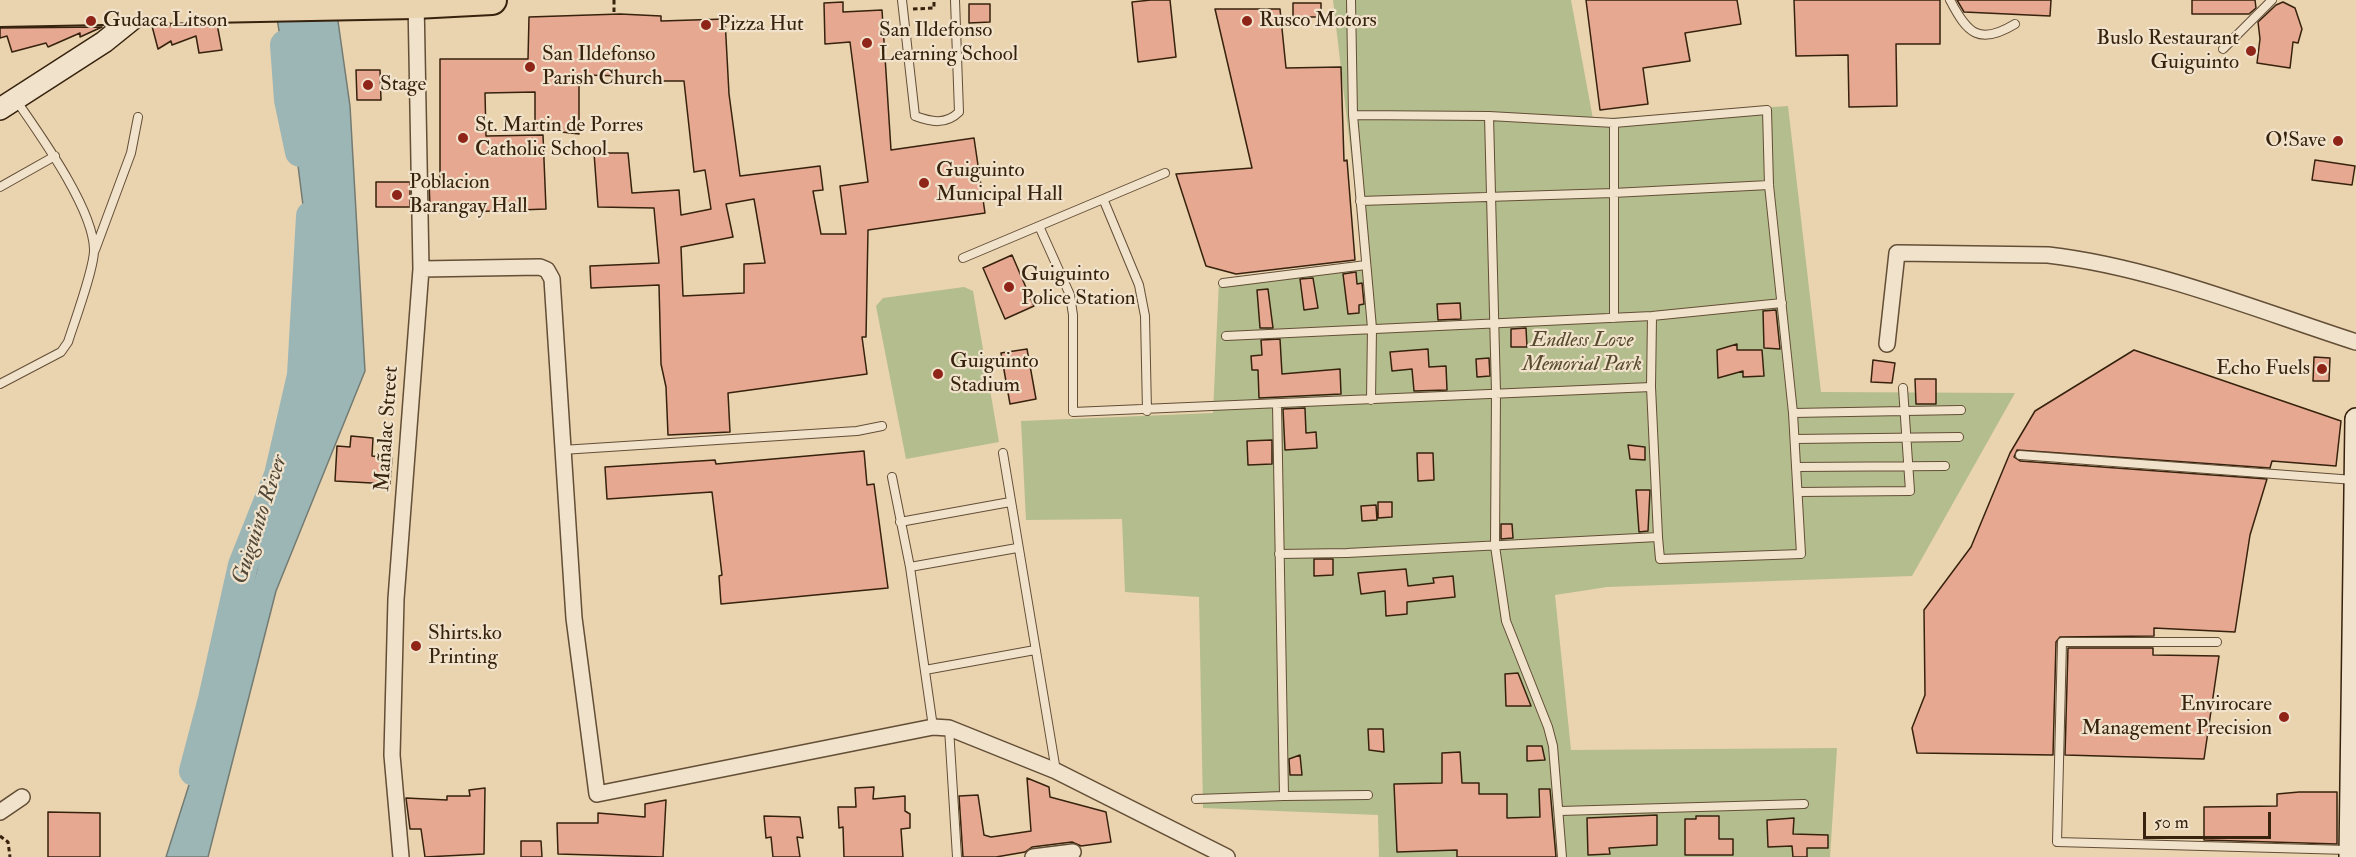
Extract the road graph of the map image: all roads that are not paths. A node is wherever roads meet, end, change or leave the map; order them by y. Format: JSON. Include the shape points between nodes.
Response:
{"nodes":[{"id":1,"x":492,"y":0,"type":"edge"},
{"id":2,"x":955,"y":0,"type":"edge"},
{"id":3,"x":1351,"y":0,"type":"edge"},
{"id":4,"x":1950,"y":0,"type":"edge"},
{"id":5,"x":2272,"y":0,"type":"edge"},
{"id":6,"x":408,"y":3,"type":"edge"},
{"id":7,"x":147,"y":4,"type":"edge"},
{"id":8,"x":903,"y":4,"type":"edge"},
{"id":9,"x":0,"y":12,"type":"edge"},
{"id":10,"x":2015,"y":24,"type":"dead end"},
{"id":11,"x":2223,"y":49,"type":"dead end"},
{"id":12,"x":7,"y":104,"type":"edge"},
{"id":13,"x":1353,"y":115,"type":"junction"},
{"id":14,"x":1489,"y":116,"type":"junction"},
{"id":15,"x":138,"y":117,"type":"dead end"},
{"id":16,"x":1614,"y":123,"type":"junction"},
{"id":17,"x":55,"y":156,"type":"junction"},
{"id":18,"x":1165,"y":173,"type":"dead end"},
{"id":19,"x":1769,"y":185,"type":"junction"},
{"id":20,"x":0,"y":188,"type":"edge"},
{"id":21,"x":1613,"y":193,"type":"junction"},
{"id":22,"x":1492,"y":198,"type":"junction"},
{"id":23,"x":1104,"y":201,"type":"junction"},
{"id":24,"x":1360,"y":201,"type":"junction"},
{"id":25,"x":1039,"y":226,"type":"junction"},
{"id":26,"x":95,"y":252,"type":"junction"},
{"id":27,"x":963,"y":258,"type":"dead end"},
{"id":28,"x":1366,"y":265,"type":"junction"},
{"id":29,"x":421,"y":268,"type":"junction"},
{"id":30,"x":1223,"y":283,"type":"dead end"},
{"id":31,"x":1782,"y":303,"type":"junction"},
{"id":32,"x":1652,"y":316,"type":"junction"},
{"id":33,"x":1614,"y":318,"type":"junction"},
{"id":34,"x":1493,"y":322,"type":"junction"},
{"id":35,"x":1372,"y":328,"type":"junction"},
{"id":36,"x":1226,"y":336,"type":"dead end"},
{"id":37,"x":2356,"y":342,"type":"edge"},
{"id":38,"x":1887,"y":344,"type":"dead end"},
{"id":39,"x":0,"y":384,"type":"edge"},
{"id":40,"x":1651,"y":387,"type":"junction"},
{"id":41,"x":1903,"y":388,"type":"dead end"},
{"id":42,"x":1496,"y":392,"type":"junction"},
{"id":43,"x":1371,"y":400,"type":"junction"},
{"id":44,"x":1277,"y":404,"type":"junction"},
{"id":45,"x":1961,"y":410,"type":"dead end"},
{"id":46,"x":1147,"y":411,"type":"junction"},
{"id":47,"x":1904,"y":411,"type":"junction"},
{"id":48,"x":1793,"y":413,"type":"junction"},
{"id":49,"x":2356,"y":419,"type":"edge"},
{"id":50,"x":882,"y":426,"type":"dead end"},
{"id":51,"x":1906,"y":436,"type":"junction"},
{"id":52,"x":1959,"y":437,"type":"dead end"},
{"id":53,"x":1795,"y":439,"type":"junction"},
{"id":54,"x":561,"y":450,"type":"junction"},
{"id":55,"x":1004,"y":453,"type":"dead end"},
{"id":56,"x":2020,"y":455,"type":"dead end"},
{"id":57,"x":1946,"y":466,"type":"dead end"},
{"id":58,"x":1797,"y":467,"type":"junction"},
{"id":59,"x":1908,"y":467,"type":"junction"},
{"id":60,"x":892,"y":477,"type":"dead end"},
{"id":61,"x":2355,"y":480,"type":"edge"},
{"id":62,"x":1798,"y":492,"type":"junction"},
{"id":63,"x":2356,"y":497,"type":"edge"},
{"id":64,"x":1010,"y":501,"type":"junction"},
{"id":65,"x":900,"y":522,"type":"junction"},
{"id":66,"x":1658,"y":537,"type":"junction"},
{"id":67,"x":1495,"y":546,"type":"junction"},
{"id":68,"x":1017,"y":548,"type":"junction"},
{"id":69,"x":1279,"y":554,"type":"junction"},
{"id":70,"x":910,"y":567,"type":"junction"},
{"id":71,"x":2217,"y":642,"type":"dead end"},
{"id":72,"x":1035,"y":650,"type":"junction"},
{"id":73,"x":925,"y":670,"type":"junction"},
{"id":74,"x":941,"y":728,"type":"junction"},
{"id":75,"x":2353,"y":762,"type":"edge"},
{"id":76,"x":1056,"y":771,"type":"junction"},
{"id":77,"x":1368,"y":795,"type":"dead end"},
{"id":78,"x":1284,"y":796,"type":"junction"},
{"id":79,"x":22,"y":797,"type":"dead end"},
{"id":80,"x":1197,"y":799,"type":"dead end"},
{"id":81,"x":1804,"y":804,"type":"dead end"},
{"id":82,"x":1560,"y":812,"type":"junction"},
{"id":83,"x":0,"y":813,"type":"edge"},
{"id":84,"x":1073,"y":852,"type":"dead end"},
{"id":85,"x":2350,"y":854,"type":"edge"},
{"id":86,"x":401,"y":857,"type":"edge"},
{"id":87,"x":957,"y":857,"type":"edge"},
{"id":88,"x":1034,"y":857,"type":"edge"},
{"id":89,"x":1227,"y":857,"type":"edge"},
{"id":90,"x":1562,"y":857,"type":"edge"}],
"edges":[{"from":1,"to":6,"type":"highway"},
{"from":2,"to":8,"type":"lane","via":[[959,112],[952,119],[939,122],[915,116]]},
{"from":3,"to":13,"type":"lane"},
{"from":4,"to":10,"type":"lane","via":[[1962,24],[1970,30],[1998,35]]},
{"from":5,"to":11,"type":"lane"},
{"from":6,"to":7,"type":"highway","via":[[236,7]]},
{"from":6,"to":29,"type":"street","name":"Mañalac Street","via":[[418,25]]},
{"from":7,"to":9,"type":"highway"},
{"from":7,"to":12,"type":"main road","via":[[104,42]]},
{"from":12,"to":17,"type":"lane"},
{"from":13,"to":14,"type":"lane"},
{"from":13,"to":24,"type":"lane"},
{"from":14,"to":16,"type":"lane"},
{"from":14,"to":22,"type":"lane"},
{"from":15,"to":26,"type":"lane","via":[[131,153]]},
{"from":16,"to":19,"type":"lane","via":[[1767,110]]},
{"from":16,"to":21,"type":"lane"},
{"from":17,"to":20,"type":"lane"},
{"from":17,"to":26,"type":"lane","via":[[89,224]]},
{"from":18,"to":23,"type":"lane"},
{"from":19,"to":21,"type":"lane"},
{"from":19,"to":31,"type":"lane"},
{"from":21,"to":22,"type":"lane"},
{"from":21,"to":33,"type":"lane"},
{"from":22,"to":24,"type":"lane"},
{"from":22,"to":34,"type":"lane"},
{"from":23,"to":25,"type":"lane"},
{"from":23,"to":46,"type":"lane","via":[[1139,285],[1145,316]]},
{"from":24,"to":28,"type":"lane"},
{"from":25,"to":27,"type":"lane"},
{"from":25,"to":46,"type":"lane","via":[[1070,295],[1073,412]]},
{"from":26,"to":39,"type":"lane","via":[[68,342],[61,352]]},
{"from":28,"to":30,"type":"lane"},
{"from":28,"to":35,"type":"lane"},
{"from":29,"to":54,"type":"street","via":[[547,270],[552,279]]},
{"from":29,"to":86,"type":"street","name":"Mañalac Street","via":[[396,599],[392,755]]},
{"from":31,"to":32,"type":"lane"},
{"from":31,"to":48,"type":"lane"},
{"from":32,"to":33,"type":"lane"},
{"from":32,"to":40,"type":"lane"},
{"from":33,"to":34,"type":"lane"},
{"from":34,"to":35,"type":"lane"},
{"from":34,"to":42,"type":"lane"},
{"from":35,"to":36,"type":"lane"},
{"from":35,"to":43,"type":"lane"},
{"from":37,"to":38,"type":"street","via":[[2138,272],[2073,258],[1897,253]]},
{"from":40,"to":42,"type":"lane"},
{"from":40,"to":66,"type":"lane"},
{"from":41,"to":47,"type":"lane"},
{"from":42,"to":43,"type":"lane"},
{"from":42,"to":67,"type":"lane"},
{"from":43,"to":44,"type":"lane"},
{"from":44,"to":46,"type":"lane"},
{"from":44,"to":69,"type":"lane"},
{"from":45,"to":47,"type":"lane"},
{"from":47,"to":48,"type":"lane"},
{"from":47,"to":51,"type":"lane"},
{"from":48,"to":53,"type":"lane"},
{"from":49,"to":61,"type":"main road"},
{"from":50,"to":54,"type":"lane","via":[[857,431]]},
{"from":51,"to":52,"type":"lane"},
{"from":51,"to":53,"type":"lane"},
{"from":51,"to":59,"type":"lane"},
{"from":53,"to":58,"type":"lane"},
{"from":54,"to":74,"type":"street","via":[[576,646],[597,794]]},
{"from":55,"to":64,"type":"lane"},
{"from":56,"to":61,"type":"lane"},
{"from":57,"to":59,"type":"lane"},
{"from":58,"to":59,"type":"lane"},
{"from":58,"to":62,"type":"lane"},
{"from":59,"to":62,"type":"lane","via":[[1910,491]]},
{"from":60,"to":65,"type":"lane"},
{"from":61,"to":63,"type":"main road"},
{"from":62,"to":66,"type":"lane","via":[[1801,554],[1660,559]]},
{"from":63,"to":75,"type":"main road"},
{"from":64,"to":65,"type":"lane"},
{"from":64,"to":68,"type":"lane"},
{"from":65,"to":70,"type":"lane"},
{"from":66,"to":67,"type":"lane"},
{"from":67,"to":69,"type":"lane"},
{"from":67,"to":82,"type":"lane","via":[[1506,621],[1548,727]]},
{"from":68,"to":70,"type":"lane"},
{"from":68,"to":72,"type":"lane"},
{"from":69,"to":78,"type":"lane"},
{"from":70,"to":73,"type":"lane"},
{"from":71,"to":85,"type":"lane","via":[[2062,642],[2057,842]]},
{"from":72,"to":73,"type":"lane"},
{"from":72,"to":76,"type":"lane"},
{"from":73,"to":74,"type":"lane"},
{"from":74,"to":76,"type":"street"},
{"from":74,"to":87,"type":"lane"},
{"from":75,"to":85,"type":"main road"},
{"from":76,"to":89,"type":"street"},
{"from":77,"to":78,"type":"lane"},
{"from":78,"to":80,"type":"lane"},
{"from":79,"to":83,"type":"street"},
{"from":81,"to":82,"type":"lane"},
{"from":82,"to":90,"type":"lane"},
{"from":84,"to":88,"type":"street"}]}
